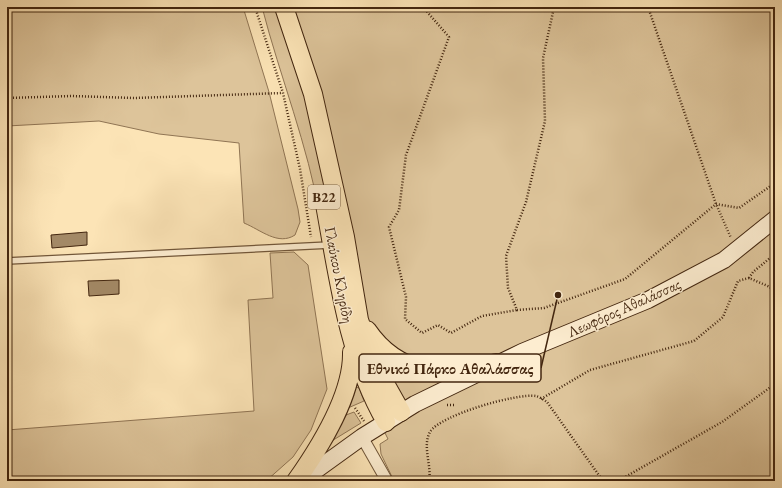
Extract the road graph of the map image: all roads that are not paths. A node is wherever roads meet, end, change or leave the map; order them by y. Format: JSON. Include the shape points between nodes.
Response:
{"nodes":[{"id":1,"x":284,"y":7,"type":"edge"},
{"id":2,"x":299,"y":52,"type":"junction"},
{"id":3,"x":775,"y":219,"type":"edge"},
{"id":4,"x":333,"y":245,"type":"junction"},
{"id":5,"x":7,"y":261,"type":"edge"},
{"id":6,"x":360,"y":320,"type":"junction"},
{"id":7,"x":352,"y":341,"type":"junction"},
{"id":8,"x":496,"y":363,"type":"junction"},
{"id":9,"x":401,"y":412,"type":"junction"},
{"id":10,"x":386,"y":422,"type":"junction"},
{"id":11,"x":362,"y":438,"type":"junction"},
{"id":12,"x":296,"y":481,"type":"edge"},
{"id":13,"x":300,"y":481,"type":"edge"},
{"id":14,"x":387,"y":481,"type":"edge"}],
"edges":[{"from":1,"to":2,"type":"main road","name":"Γλαύκου Κληρίδη","number":"B22"},
{"from":2,"to":4,"type":"main road","name":"Γλαύκου Κληρίδη","number":"B22"},
{"from":2,"to":6,"type":"main road","name":"Γλαύκου Κληρίδη","number":"B22","via":[[313,94],[345,237]]},
{"from":3,"to":8,"type":"main road","name":"Λεωφόρος Αθαλάσσας","via":[[724,260],[648,300]]},
{"from":4,"to":5,"type":"lane"},
{"from":4,"to":7,"type":"main road","name":"Γλαύκου Κληρίδη","number":"B22"},
{"from":6,"to":8,"type":"main road","via":[[380,348],[409,366],[446,373]]},
{"from":6,"to":9,"type":"main road","name":"Γλαύκου Κληρίδη","number":"B22","via":[[374,364]]},
{"from":7,"to":10,"type":"main road","name":"Γλαύκου Κληρίδη","number":"B22","via":[[371,394]]},
{"from":7,"to":12,"type":"main road","via":[[352,362],[347,386],[323,439]]},
{"from":8,"to":9,"type":"main road","name":"Λεωφόρος Αθαλάσσας"},
{"from":9,"to":10,"type":"main road","name":"Λεωφόρος Αθαλάσσας"},
{"from":10,"to":11,"type":"main road","name":"Λεωφόρος Αθαλάσσας"},
{"from":11,"to":13,"type":"main road","name":"Λεωφόρος Αθαλάσσας"},
{"from":11,"to":14,"type":"street"}]}
